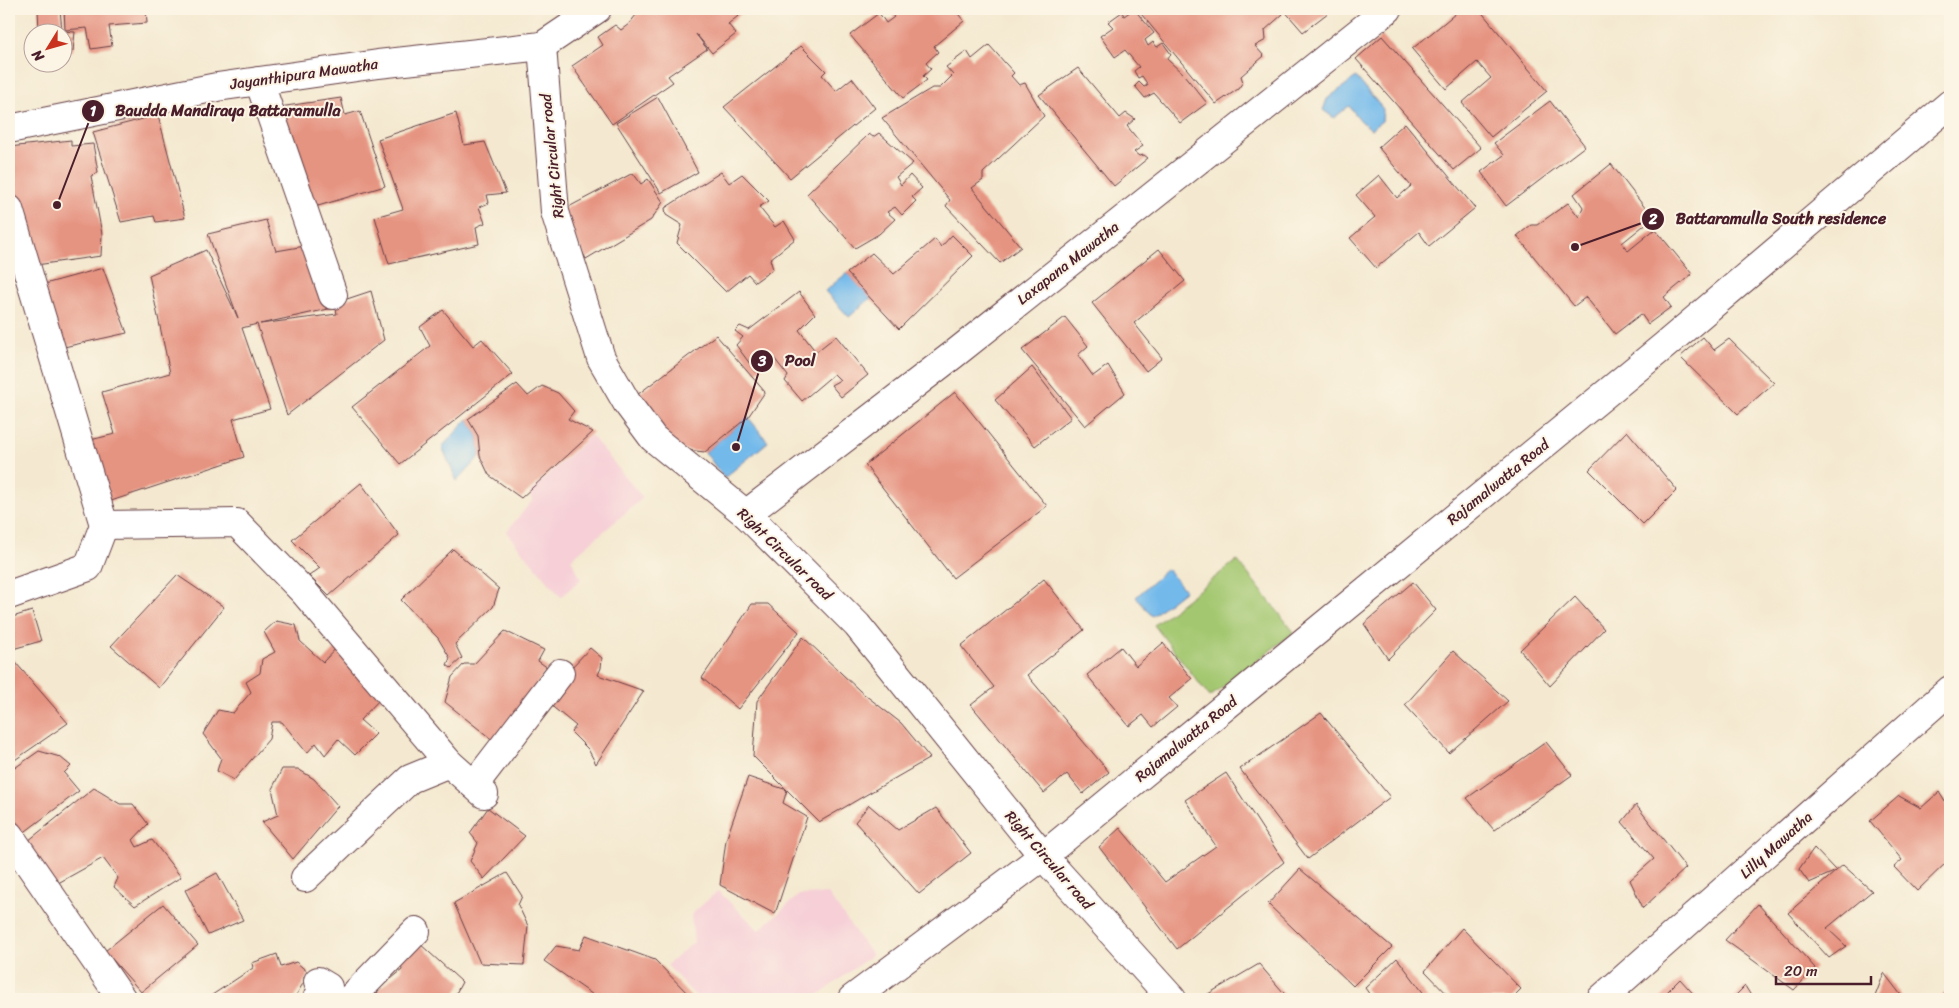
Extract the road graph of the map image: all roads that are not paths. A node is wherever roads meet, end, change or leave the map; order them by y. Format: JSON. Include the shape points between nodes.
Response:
{"nodes":[{"id":1,"x":597,"y":9,"type":"edge"},
{"id":2,"x":1388,"y":9,"type":"edge"},
{"id":3,"x":542,"y":46,"type":"junction"},
{"id":4,"x":259,"y":81,"type":"junction"},
{"id":5,"x":1950,"y":104,"type":"edge"},
{"id":6,"x":9,"y":129,"type":"edge"},
{"id":7,"x":9,"y":209,"type":"edge"},
{"id":8,"x":333,"y":295,"type":"dead end"},
{"id":9,"x":746,"y":514,"type":"junction"},
{"id":10,"x":104,"y":525,"type":"junction"},
{"id":11,"x":9,"y":595,"type":"edge"},
{"id":12,"x":560,"y":673,"type":"dead end"},
{"id":13,"x":1950,"y":690,"type":"edge"},
{"id":14,"x":449,"y":763,"type":"junction"},
{"id":15,"x":9,"y":835,"type":"edge"},
{"id":16,"x":1044,"y":856,"type":"junction"},
{"id":17,"x":305,"y":878,"type":"dead end"},
{"id":18,"x":416,"y":932,"type":"dead end"},
{"id":19,"x":122,"y":999,"type":"edge"},
{"id":20,"x":350,"y":999,"type":"edge"},
{"id":21,"x":852,"y":999,"type":"edge"},
{"id":22,"x":1172,"y":999,"type":"edge"},
{"id":23,"x":1601,"y":999,"type":"edge"}],
"edges":[{"from":1,"to":3,"type":"street"},
{"from":2,"to":9,"type":"street","name":"Laxapana Mawatha","via":[[960,349]]},
{"from":3,"to":4,"type":"street","name":"Jayanthipura Mawatha"},
{"from":3,"to":9,"type":"street","name":"Right Circular road","via":[[555,212],[601,358],[627,403],[653,438]]},
{"from":4,"to":6,"type":"street","name":"Jayanthipura Mawatha","via":[[217,86]]},
{"from":4,"to":8,"type":"street"},
{"from":5,"to":16,"type":"street","name":"Rajamalwatta Road","via":[[1664,346]]},
{"from":7,"to":10,"type":"street"},
{"from":9,"to":16,"type":"street","name":"Right Circular road","via":[[857,625]]},
{"from":10,"to":11,"type":"street","via":[[88,567]]},
{"from":10,"to":14,"type":"street","via":[[237,523],[304,592]]},
{"from":12,"to":14,"type":"street","via":[[479,789]]},
{"from":13,"to":23,"type":"street","name":"Lilly Mawatha"},
{"from":14,"to":17,"type":"street","via":[[410,779]]},
{"from":15,"to":19,"type":"street"},
{"from":16,"to":21,"type":"street","name":"Rajamalwatta Road"},
{"from":16,"to":22,"type":"street","name":"Right Circular road"},
{"from":18,"to":20,"type":"street"}]}
